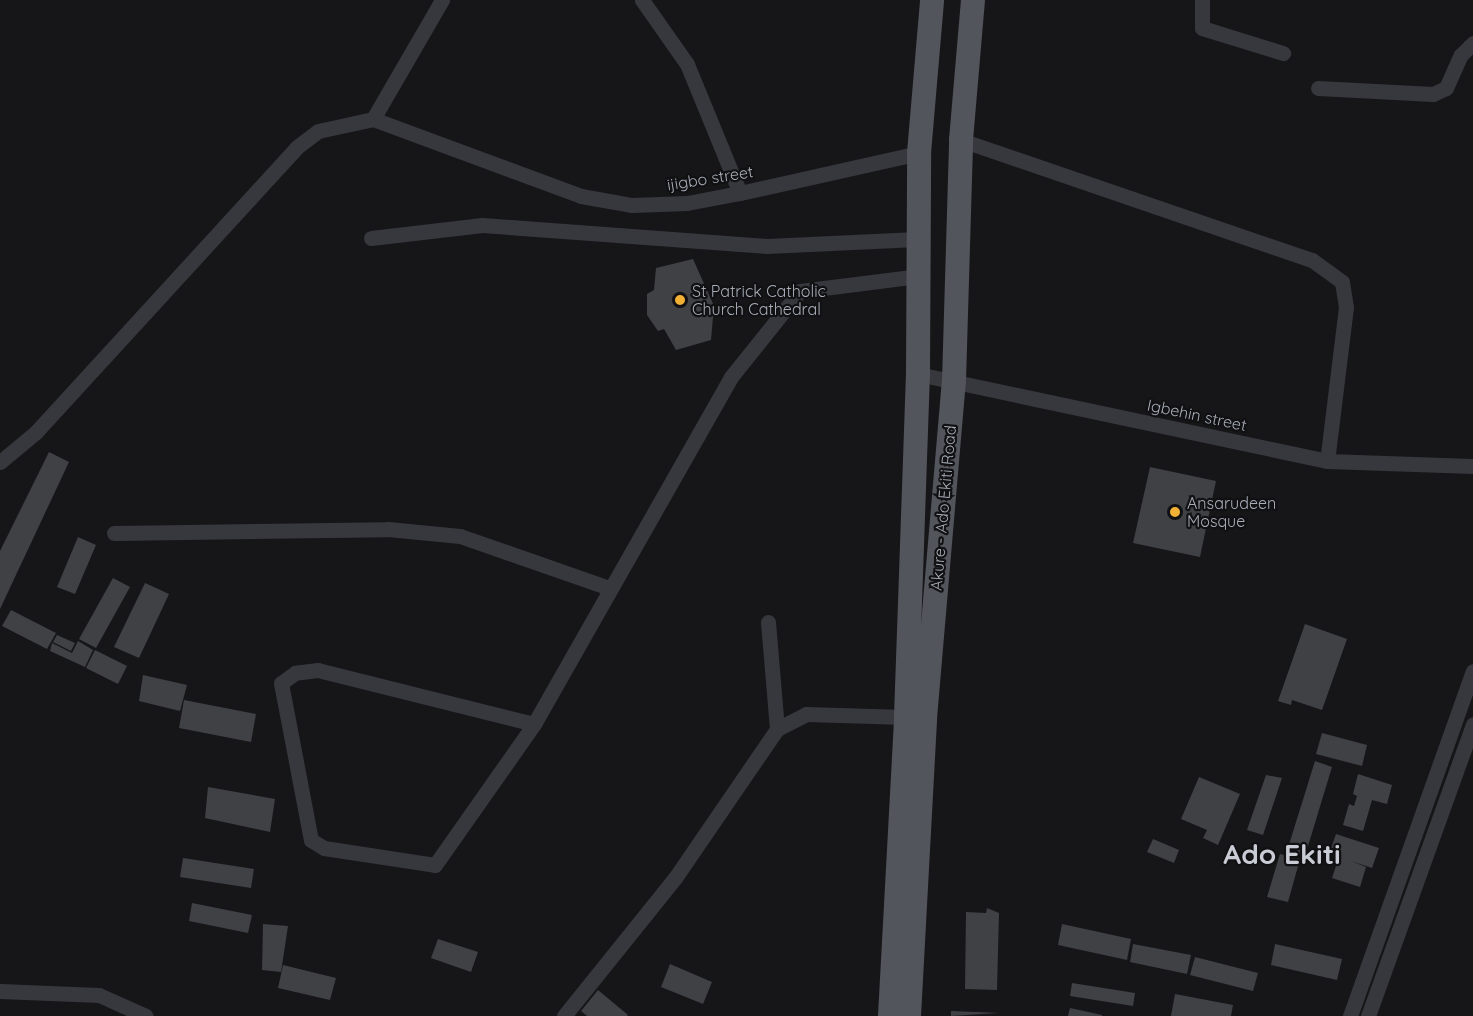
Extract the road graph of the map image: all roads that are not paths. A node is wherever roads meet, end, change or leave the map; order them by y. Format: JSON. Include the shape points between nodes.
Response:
{"nodes":[{"id":1,"x":441,"y":0,"type":"edge"},
{"id":2,"x":642,"y":0,"type":"edge"},
{"id":3,"x":932,"y":0,"type":"edge"},
{"id":4,"x":974,"y":0,"type":"edge"},
{"id":5,"x":1202,"y":0,"type":"edge"},
{"id":6,"x":1473,"y":43,"type":"edge"},
{"id":7,"x":1283,"y":53,"type":"dead end"},
{"id":8,"x":1318,"y":88,"type":"dead end"},
{"id":9,"x":374,"y":119,"type":"junction"},
{"id":10,"x":961,"y":140,"type":"junction"},
{"id":11,"x":919,"y":153,"type":"junction"},
{"id":12,"x":740,"y":193,"type":"junction"},
{"id":13,"x":371,"y":238,"type":"dead end"},
{"id":14,"x":917,"y":239,"type":"junction"},
{"id":15,"x":918,"y":276,"type":"junction"},
{"id":16,"x":918,"y":374,"type":"junction"},
{"id":17,"x":954,"y":381,"type":"junction"},
{"id":18,"x":1327,"y":460,"type":"junction"},
{"id":19,"x":0,"y":462,"type":"edge"},
{"id":20,"x":1473,"y":466,"type":"edge"},
{"id":21,"x":114,"y":533,"type":"dead end"},
{"id":22,"x":609,"y":588,"type":"junction"},
{"id":23,"x":768,"y":622,"type":"dead end"},
{"id":24,"x":1473,"y":671,"type":"edge"},
{"id":25,"x":906,"y":717,"type":"junction"},
{"id":26,"x":534,"y":723,"type":"junction"},
{"id":27,"x":1473,"y":724,"type":"edge"},
{"id":28,"x":777,"y":729,"type":"junction"},
{"id":29,"x":0,"y":991,"type":"edge"},
{"id":30,"x":146,"y":1016,"type":"edge"},
{"id":31,"x":564,"y":1016,"type":"edge"},
{"id":32,"x":890,"y":1016,"type":"edge"},
{"id":33,"x":909,"y":1016,"type":"edge"},
{"id":34,"x":1350,"y":1016,"type":"edge"},
{"id":35,"x":1368,"y":1016,"type":"edge"}],
"edges":[{"from":1,"to":9,"type":"street"},
{"from":2,"to":12,"type":"street","via":[[687,64]]},
{"from":3,"to":11,"type":"main road","name":"Akure - Ado Ekiti Road"},
{"from":4,"to":10,"type":"main road","name":"Akure - Ado Ekiti Road"},
{"from":5,"to":7,"type":"street","via":[[1202,28]]},
{"from":6,"to":8,"type":"street","via":[[1461,55],[1446,88],[1433,94]]},
{"from":9,"to":12,"type":"street","name":"ijigbo street","via":[[581,196],[632,205],[687,203]]},
{"from":9,"to":19,"type":"street","via":[[318,131],[297,147],[44,423]]},
{"from":10,"to":17,"type":"main road","name":"Akure - Ado Ekiti Road"},
{"from":10,"to":18,"type":"street","via":[[1312,260],[1342,282],[1346,307]]},
{"from":11,"to":12,"type":"street","name":"ijigbo street"},
{"from":11,"to":14,"type":"main road","name":"Akure - Ado Ekiti Road"},
{"from":13,"to":14,"type":"street","via":[[482,225],[767,246]]},
{"from":14,"to":15,"type":"main road","name":"Akure - Ado Ekiti Road"},
{"from":15,"to":16,"type":"main road","name":"Akure - Ado Ekiti Road"},
{"from":15,"to":22,"type":"street","via":[[800,291],[731,377]]},
{"from":16,"to":17,"type":"street","name":"Igbehin street"},
{"from":16,"to":25,"type":"main road","name":"Akure - Ado Ekiti Road"},
{"from":17,"to":18,"type":"street","name":"Igbehin street"},
{"from":17,"to":33,"type":"main road","name":"Akure - Ado Ekiti Road","via":[[925,718]]},
{"from":18,"to":20,"type":"street","name":"Igbehin street"},
{"from":21,"to":22,"type":"street","via":[[388,528],[460,536]]},
{"from":22,"to":26,"type":"street"},
{"from":23,"to":28,"type":"street"},
{"from":24,"to":34,"type":"street"},
{"from":25,"to":28,"type":"street","via":[[806,714]]},
{"from":25,"to":32,"type":"main road","name":"Akure - Ado Ekiti Road"},
{"from":26,"to":26,"type":"street","via":[[446,856],[435,865],[424,866],[324,848],[311,840],[281,683],[296,673],[318,670]]},
{"from":27,"to":35,"type":"street"},
{"from":28,"to":31,"type":"street","via":[[675,878]]},
{"from":29,"to":30,"type":"street","via":[[99,995]]}]}
